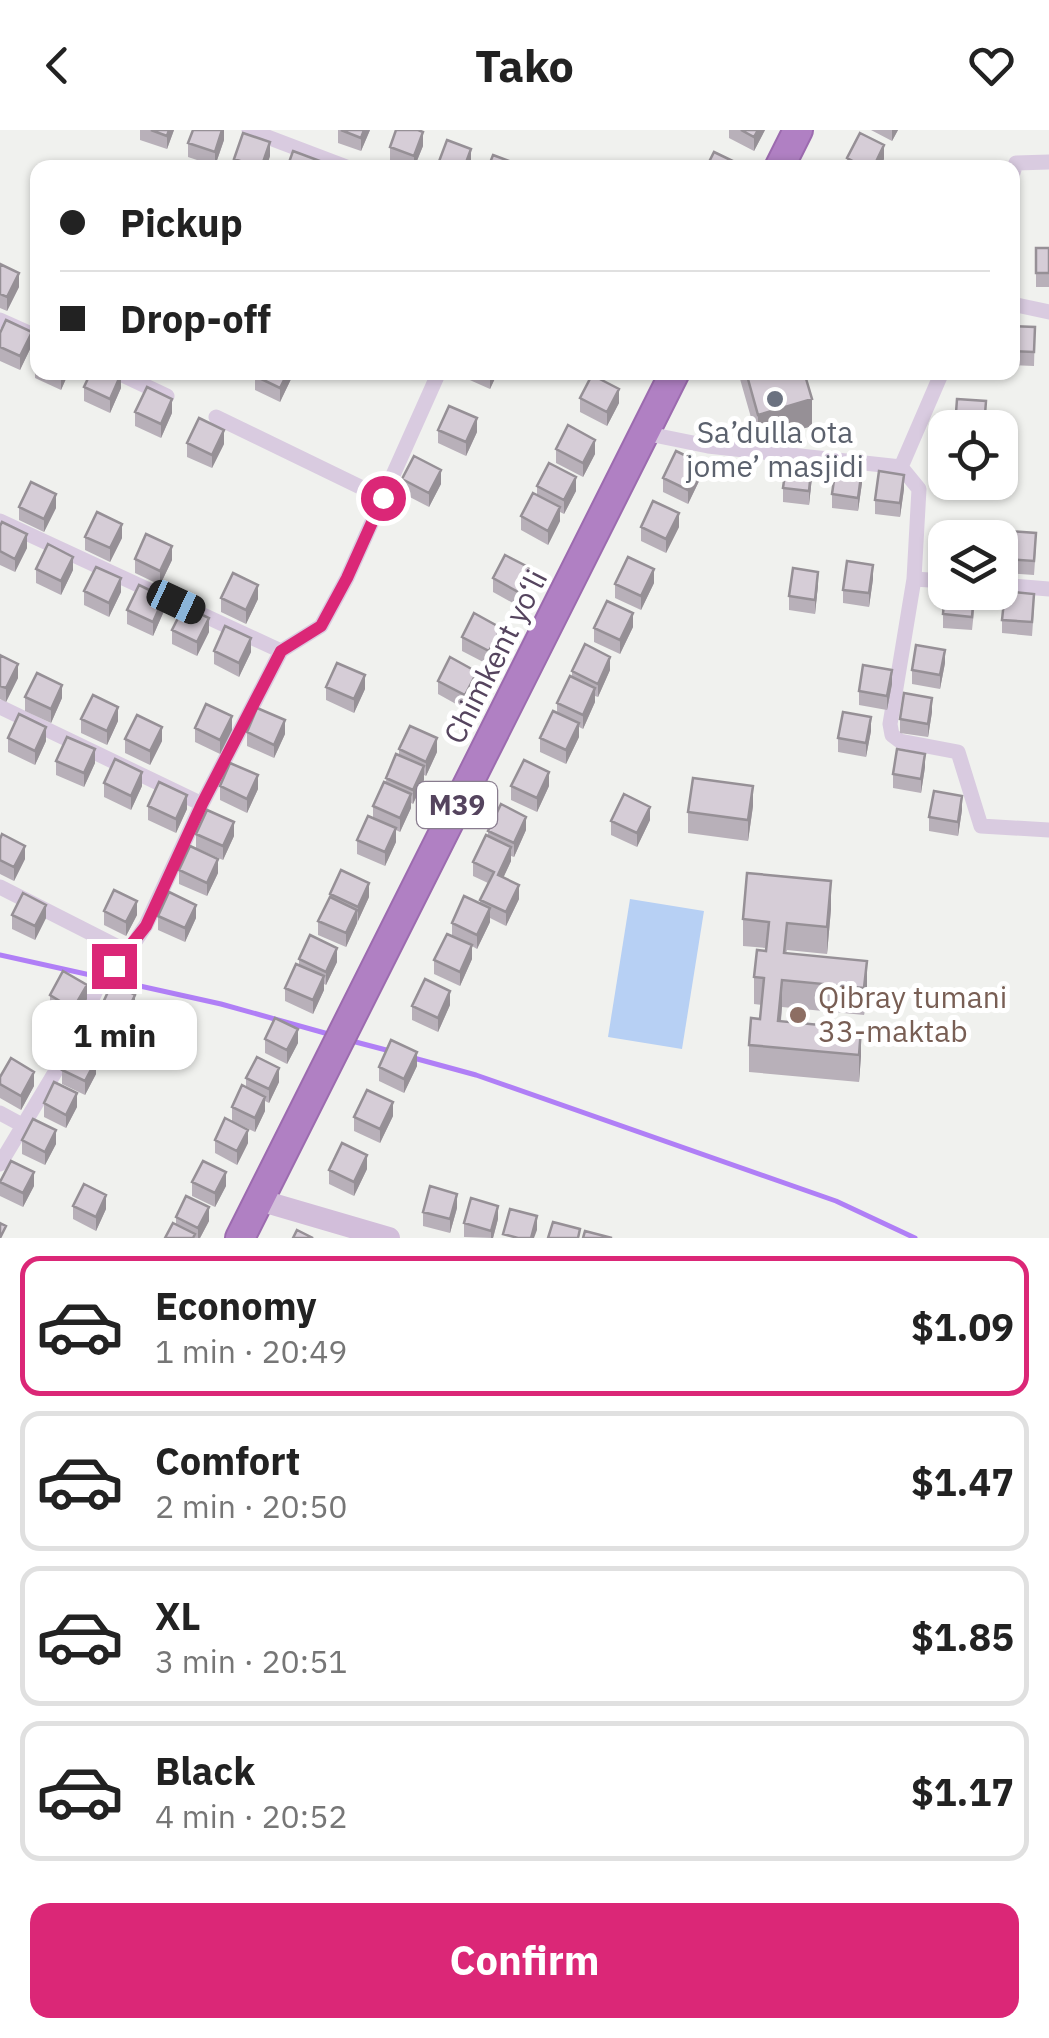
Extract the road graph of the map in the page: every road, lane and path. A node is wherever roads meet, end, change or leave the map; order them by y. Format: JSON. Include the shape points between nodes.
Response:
{"nodes":[{"id":1,"x":249,"y":130,"type":"edge"},
{"id":2,"x":798,"y":130,"type":"edge"},
{"id":3,"x":328,"y":160,"type":"edge"},
{"id":4,"x":783,"y":160,"type":"edge"},
{"id":5,"x":1049,"y":162,"type":"edge"},
{"id":6,"x":1020,"y":163,"type":"edge"},
{"id":7,"x":1020,"y":306,"type":"edge"},
{"id":8,"x":1049,"y":312,"type":"edge"},
{"id":9,"x":0,"y":320,"type":"edge"},
{"id":10,"x":30,"y":333,"type":"edge"},
{"id":11,"x":133,"y":380,"type":"edge"},
{"id":12,"x":435,"y":380,"type":"edge"},
{"id":13,"x":671,"y":380,"type":"edge"},
{"id":14,"x":939,"y":380,"type":"edge"},
{"id":15,"x":167,"y":396,"type":"edge"},
{"id":16,"x":216,"y":417,"type":"dead end"},
{"id":17,"x":644,"y":432,"type":"junction"},
{"id":18,"x":902,"y":468,"type":"junction"},
{"id":19,"x":383,"y":498,"type":"junction"},
{"id":20,"x":0,"y":521,"type":"edge"},
{"id":21,"x":914,"y":579,"type":"junction"},
{"id":22,"x":928,"y":580,"type":"edge"},
{"id":23,"x":1018,"y":586,"type":"edge"},
{"id":24,"x":1049,"y":589,"type":"edge"},
{"id":25,"x":281,"y":651,"type":"junction"},
{"id":26,"x":0,"y":707,"type":"edge"},
{"id":27,"x":202,"y":804,"type":"junction"},
{"id":28,"x":1049,"y":830,"type":"edge"},
{"id":29,"x":0,"y":886,"type":"edge"},
{"id":30,"x":128,"y":952,"type":"junction"},
{"id":31,"x":0,"y":1113,"type":"edge"},
{"id":32,"x":24,"y":1126,"type":"junction"},
{"id":33,"x":0,"y":1164,"type":"edge"},
{"id":34,"x":259,"y":1200,"type":"junction"},
{"id":35,"x":240,"y":1238,"type":"edge"},
{"id":36,"x":389,"y":1238,"type":"edge"}],
"edges":[{"from":1,"to":3,"type":"street"},
{"from":2,"to":4,"type":"highway"},
{"from":5,"to":6,"type":"street"},
{"from":7,"to":8,"type":"street"},
{"from":9,"to":10,"type":"street"},
{"from":11,"to":15,"type":"street"},
{"from":12,"to":19,"type":"street"},
{"from":13,"to":17,"type":"highway","name":"Chimkent yo‘li","number":"M39"},
{"from":14,"to":18,"type":"street"},
{"from":16,"to":19,"type":"street"},
{"from":17,"to":18,"type":"street","via":[[708,446]]},
{"from":17,"to":34,"type":"highway","name":"Chimkent yo‘li","number":"M39"},
{"from":18,"to":21,"type":"street","via":[[919,489]]},
{"from":19,"to":25,"type":"street","via":[[321,626]]},
{"from":20,"to":25,"type":"street"},
{"from":21,"to":22,"type":"street"},
{"from":21,"to":28,"type":"street","via":[[892,735],[958,752],[981,826]]},
{"from":23,"to":24,"type":"street"},
{"from":25,"to":27,"type":"street"},
{"from":26,"to":27,"type":"street"},
{"from":27,"to":30,"type":"street"},
{"from":29,"to":30,"type":"street"},
{"from":30,"to":32,"type":"street","via":[[100,982]]},
{"from":31,"to":32,"type":"street"},
{"from":32,"to":33,"type":"street"},
{"from":34,"to":35,"type":"highway","name":"Chimkent yo‘li","number":"M39"},
{"from":34,"to":36,"type":"main road"}]}
